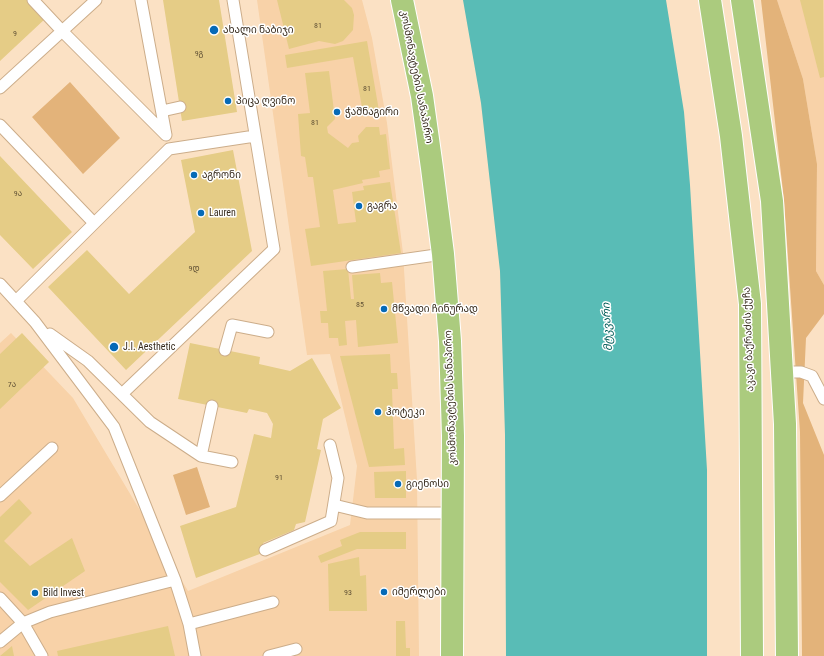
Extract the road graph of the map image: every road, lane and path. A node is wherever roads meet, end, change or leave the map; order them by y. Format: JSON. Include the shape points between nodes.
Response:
{"nodes":[{"id":1,"x":33,"y":0,"type":"edge"},
{"id":2,"x":96,"y":0,"type":"edge"},
{"id":3,"x":141,"y":0,"type":"edge"},
{"id":4,"x":232,"y":0,"type":"edge"},
{"id":5,"x":402,"y":0,"type":"edge"},
{"id":6,"x":710,"y":0,"type":"edge"},
{"id":7,"x":742,"y":0,"type":"edge"},
{"id":8,"x":63,"y":32,"type":"junction"},
{"id":9,"x":0,"y":88,"type":"edge"},
{"id":10,"x":180,"y":107,"type":"dead end"},
{"id":11,"x":162,"y":111,"type":"junction"},
{"id":12,"x":2,"y":131,"type":"edge"},
{"id":13,"x":166,"y":135,"type":"junction"},
{"id":14,"x":255,"y":136,"type":"junction"},
{"id":15,"x":169,"y":149,"type":"junction"},
{"id":16,"x":94,"y":223,"type":"junction"},
{"id":17,"x":443,"y":254,"type":"junction"},
{"id":18,"x":352,"y":267,"type":"dead end"},
{"id":19,"x":0,"y":284,"type":"edge"},
{"id":20,"x":16,"y":301,"type":"junction"},
{"id":21,"x":35,"y":322,"type":"junction"},
{"id":22,"x":268,"y":332,"type":"dead end"},
{"id":23,"x":226,"y":350,"type":"dead end"},
{"id":24,"x":782,"y":372,"type":"junction"},
{"id":25,"x":122,"y":394,"type":"junction"},
{"id":26,"x":824,"y":399,"type":"edge"},
{"id":27,"x":212,"y":406,"type":"dead end"},
{"id":28,"x":330,"y":445,"type":"dead end"},
{"id":29,"x":52,"y":448,"type":"dead end"},
{"id":30,"x":201,"y":456,"type":"junction"},
{"id":31,"x":232,"y":462,"type":"dead end"},
{"id":32,"x":0,"y":496,"type":"edge"},
{"id":33,"x":334,"y":505,"type":"junction"},
{"id":34,"x":454,"y":513,"type":"junction"},
{"id":35,"x":265,"y":550,"type":"dead end"},
{"id":36,"x":175,"y":580,"type":"junction"},
{"id":37,"x":0,"y":598,"type":"edge"},
{"id":38,"x":273,"y":602,"type":"dead end"},
{"id":39,"x":23,"y":623,"type":"junction"},
{"id":40,"x":189,"y":624,"type":"junction"},
{"id":41,"x":0,"y":642,"type":"edge"},
{"id":42,"x":296,"y":649,"type":"dead end"},
{"id":43,"x":42,"y":656,"type":"edge"},
{"id":44,"x":195,"y":656,"type":"edge"},
{"id":45,"x":269,"y":656,"type":"edge"},
{"id":46,"x":452,"y":656,"type":"edge"},
{"id":47,"x":752,"y":656,"type":"edge"},
{"id":48,"x":787,"y":656,"type":"edge"}],
"edges":[{"from":1,"to":8,"type":"lane"},
{"from":2,"to":8,"type":"lane"},
{"from":3,"to":11,"type":"lane"},
{"from":4,"to":14,"type":"lane"},
{"from":5,"to":17,"type":"main road","name":"კოსმონავტების სანაპირო","via":[[422,96]]},
{"from":6,"to":47,"type":"main road","name":"აკაკი ბაქრაძის ქუჩა","via":[[731,136],[750,304]]},
{"from":7,"to":24,"type":"main road","via":[[772,201]]},
{"from":8,"to":9,"type":"lane"},
{"from":8,"to":13,"type":"lane"},
{"from":10,"to":11,"type":"lane"},
{"from":11,"to":13,"type":"lane"},
{"from":12,"to":16,"type":"lane"},
{"from":13,"to":15,"type":"lane"},
{"from":14,"to":15,"type":"lane"},
{"from":14,"to":25,"type":"lane","via":[[274,249]]},
{"from":15,"to":16,"type":"lane"},
{"from":16,"to":20,"type":"lane"},
{"from":17,"to":18,"type":"lane"},
{"from":17,"to":34,"type":"main road","name":"კოსმონავტების სანაპირო","via":[[450,341]]},
{"from":19,"to":20,"type":"lane"},
{"from":20,"to":21,"type":"lane"},
{"from":21,"to":25,"type":"lane","via":[[61,344],[88,361]]},
{"from":21,"to":36,"type":"lane","via":[[114,427]]},
{"from":22,"to":23,"type":"lane","via":[[232,325]]},
{"from":24,"to":26,"type":"lane","via":[[801,372],[812,376]]},
{"from":24,"to":48,"type":"main road","via":[[786,424]]},
{"from":25,"to":30,"type":"lane","via":[[150,422]]},
{"from":27,"to":30,"type":"lane"},
{"from":28,"to":33,"type":"lane","via":[[338,478]]},
{"from":29,"to":32,"type":"lane"},
{"from":30,"to":31,"type":"lane"},
{"from":33,"to":34,"type":"lane","via":[[367,513]]},
{"from":33,"to":35,"type":"lane","via":[[331,520]]},
{"from":34,"to":46,"type":"main road","name":"კოსმონავტების სანაპირო"},
{"from":36,"to":39,"type":"lane","via":[[50,612]]},
{"from":36,"to":40,"type":"lane"},
{"from":37,"to":39,"type":"lane"},
{"from":38,"to":40,"type":"lane"},
{"from":39,"to":41,"type":"lane"},
{"from":39,"to":43,"type":"lane"},
{"from":40,"to":44,"type":"lane"},
{"from":42,"to":45,"type":"lane"}]}
